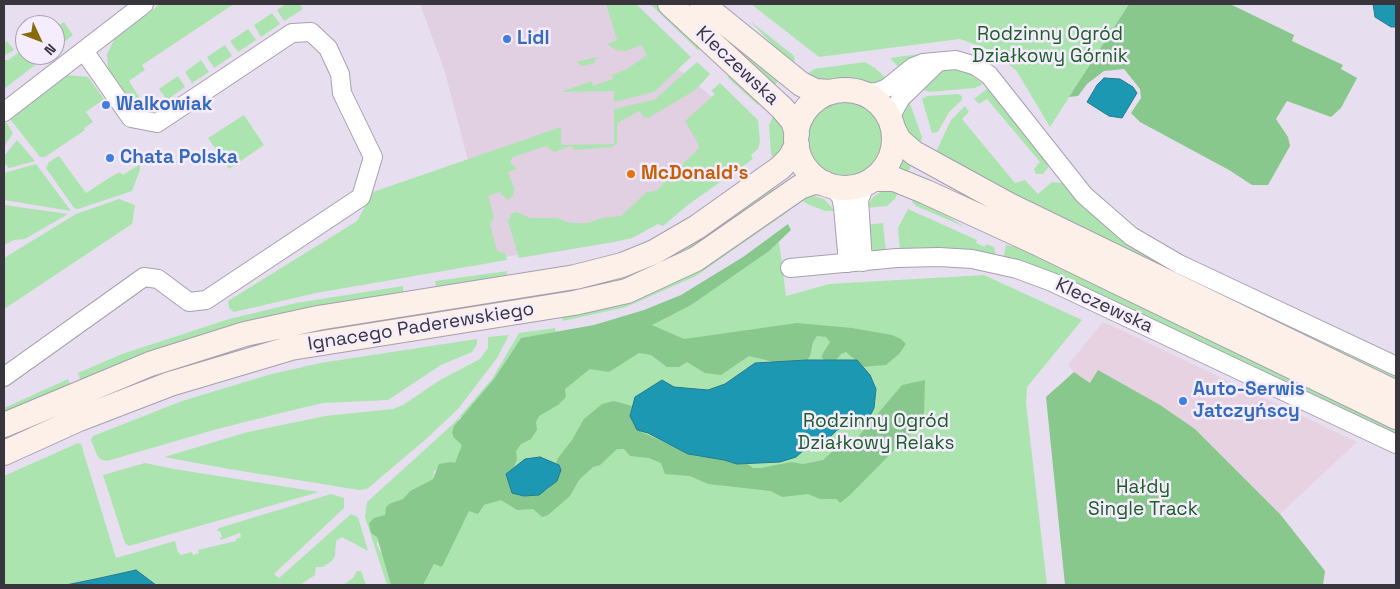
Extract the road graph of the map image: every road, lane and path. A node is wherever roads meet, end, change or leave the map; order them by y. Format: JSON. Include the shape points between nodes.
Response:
{"nodes":[{"id":1,"x":144,"y":4,"type":"edge"},
{"id":2,"x":670,"y":4,"type":"edge"},
{"id":3,"x":702,"y":4,"type":"edge"},
{"id":4,"x":84,"y":51,"type":"junction"},
{"id":5,"x":938,"y":62,"type":"junction"},
{"id":6,"x":832,"y":92,"type":"junction"},
{"id":7,"x":862,"y":93,"type":"junction"},
{"id":8,"x":4,"y":112,"type":"edge"},
{"id":9,"x":892,"y":125,"type":"junction"},
{"id":10,"x":797,"y":139,"type":"junction"},
{"id":11,"x":870,"y":181,"type":"junction"},
{"id":12,"x":828,"y":185,"type":"junction"},
{"id":13,"x":855,"y":262,"type":"junction"},
{"id":14,"x":790,"y":268,"type":"dead end"},
{"id":15,"x":1396,"y":366,"type":"edge"},
{"id":16,"x":4,"y":377,"type":"edge"},
{"id":17,"x":1396,"y":393,"type":"edge"},
{"id":18,"x":1396,"y":417,"type":"edge"},
{"id":19,"x":4,"y":425,"type":"edge"},
{"id":20,"x":1396,"y":444,"type":"edge"},
{"id":21,"x":4,"y":453,"type":"edge"}],
"edges":[{"from":1,"to":4,"type":"street"},
{"from":2,"to":10,"type":"main road","name":"Kleczewska","via":[[782,108],[793,121]]},
{"from":3,"to":6,"type":"main road","name":"Kleczewska","via":[[801,84],[814,91]]},
{"from":4,"to":8,"type":"street"},
{"from":4,"to":16,"type":"street","via":[[131,118],[157,123],[292,33],[311,32],[328,48],[340,74],[342,93],[373,157],[361,197],[223,290],[206,300],[189,302],[158,279],[144,277]]},
{"from":5,"to":7,"type":"street","via":[[918,64],[882,90]]},
{"from":5,"to":9,"type":"street","via":[[901,98],[893,112]]},
{"from":5,"to":15,"type":"street","via":[[961,60],[985,72],[1084,195],[1143,244],[1178,264]]},
{"from":6,"to":7,"type":"main road"},
{"from":6,"to":10,"type":"main road","via":[[817,99],[805,111]]},
{"from":7,"to":9,"type":"main road","via":[[883,108]]},
{"from":9,"to":11,"type":"main road","via":[[894,144],[889,160]]},
{"from":9,"to":17,"type":"main road","via":[[899,140],[914,153],[1002,201]]},
{"from":10,"to":12,"type":"main road","via":[[799,154],[809,171]]},
{"from":10,"to":19,"type":"main road","name":"Ignacego Paderewskiego","via":[[790,158],[780,168],[697,227],[654,252],[622,265],[575,277],[343,313],[254,331],[150,364]]},
{"from":11,"to":12,"type":"main road","via":[[846,188]]},
{"from":11,"to":13,"type":"street","via":[[859,200]]},
{"from":11,"to":18,"type":"main road","name":"Kleczewska","via":[[894,179],[934,196]]},
{"from":12,"to":13,"type":"street","via":[[841,197]]},
{"from":12,"to":21,"type":"main road","name":"Ignacego Paderewskiego","via":[[814,182],[800,187],[696,259],[627,291],[574,304],[284,350],[162,387]]},
{"from":13,"to":14,"type":"street","name":"Kleczewska"},
{"from":13,"to":20,"type":"street","name":"Kleczewska","via":[[957,258],[1026,272]]}]}
